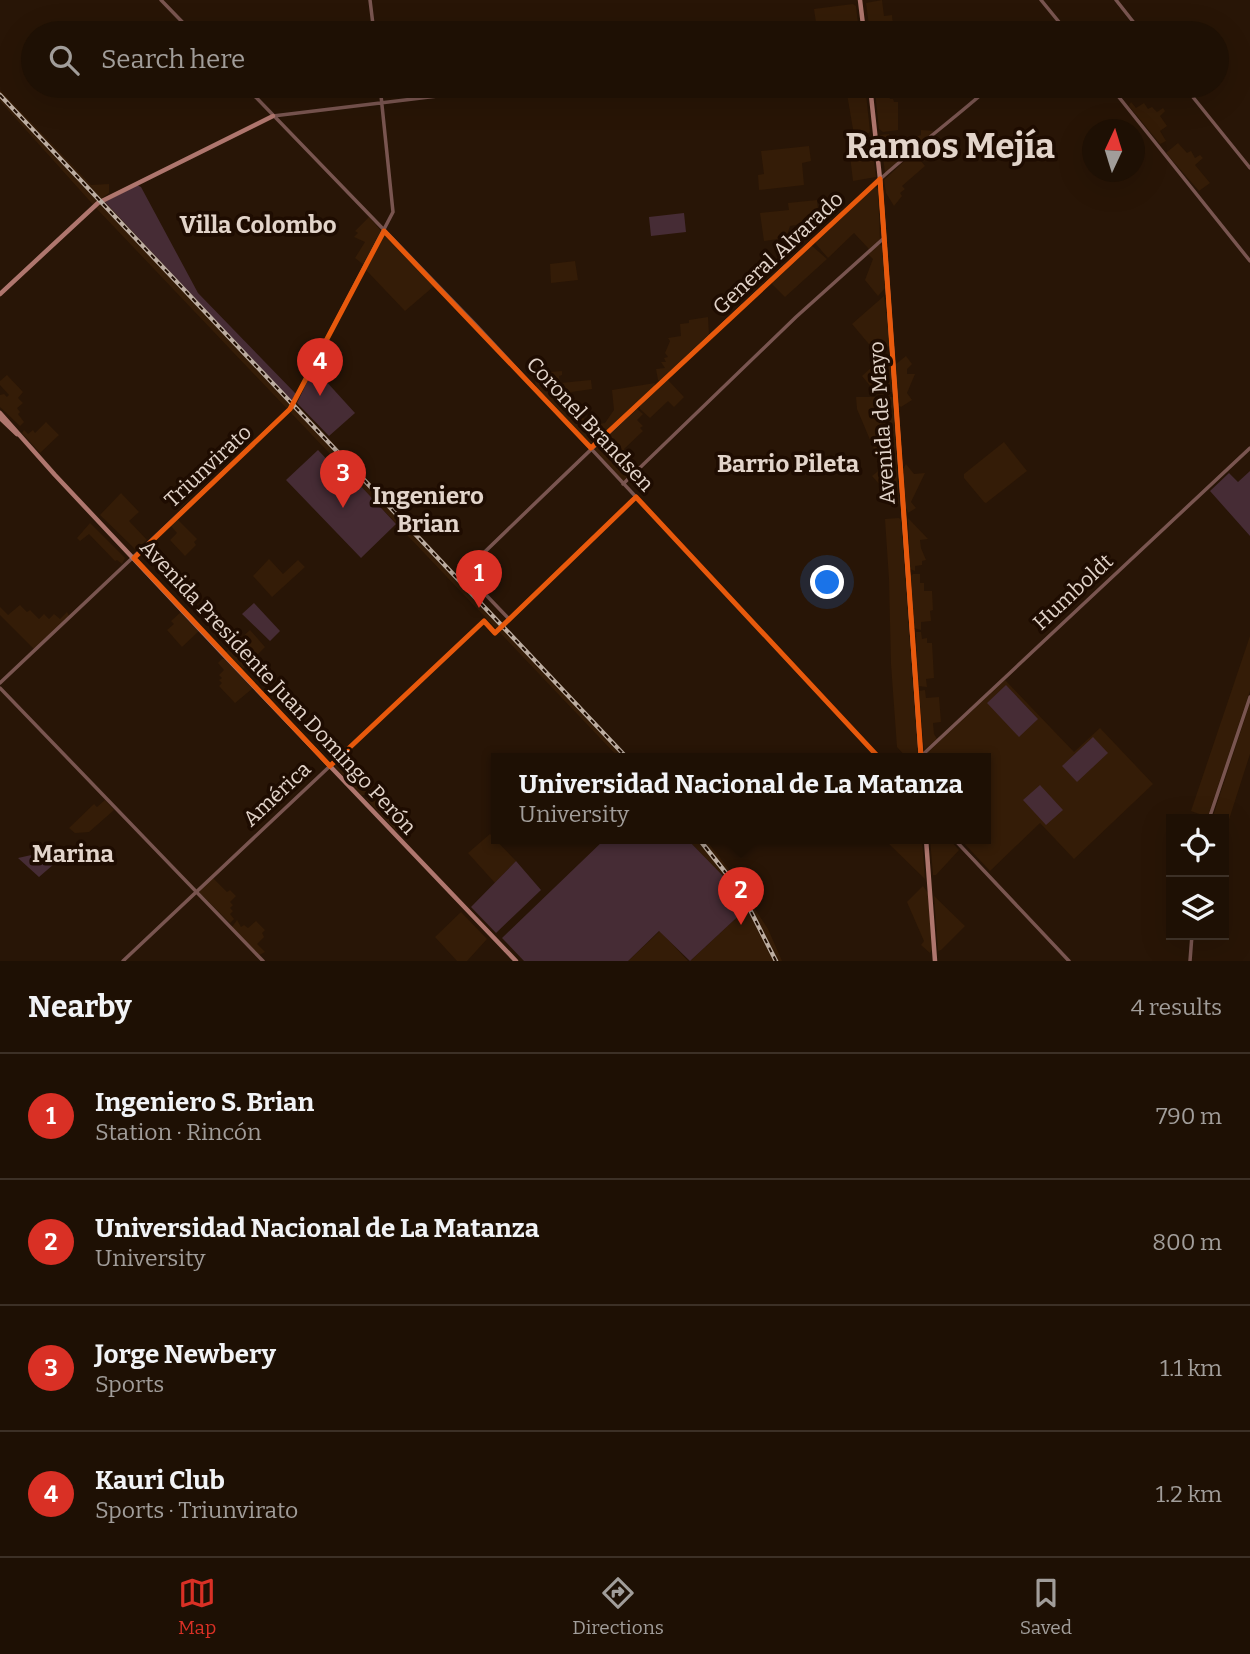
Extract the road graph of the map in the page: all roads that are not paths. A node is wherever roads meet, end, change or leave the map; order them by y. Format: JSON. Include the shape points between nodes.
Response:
{"nodes":[{"id":1,"x":161,"y":0,"type":"edge"},
{"id":2,"x":370,"y":0,"type":"edge"},
{"id":3,"x":860,"y":0,"type":"edge"},
{"id":4,"x":1041,"y":0,"type":"edge"},
{"id":5,"x":1116,"y":0,"type":"edge"},
{"id":6,"x":181,"y":21,"type":"edge"},
{"id":7,"x":373,"y":21,"type":"edge"},
{"id":8,"x":863,"y":21,"type":"edge"},
{"id":9,"x":1058,"y":21,"type":"edge"},
{"id":10,"x":1133,"y":21,"type":"edge"},
{"id":11,"x":256,"y":98,"type":"edge"},
{"id":12,"x":382,"y":98,"type":"edge"},
{"id":13,"x":417,"y":98,"type":"edge"},
{"id":14,"x":871,"y":98,"type":"edge"},
{"id":15,"x":977,"y":98,"type":"edge"},
{"id":16,"x":1120,"y":98,"type":"edge"},
{"id":17,"x":1194,"y":98,"type":"edge"},
{"id":18,"x":382,"y":102,"type":"junction"},
{"id":19,"x":273,"y":116,"type":"junction"},
{"id":20,"x":1250,"y":167,"type":"edge"},
{"id":21,"x":880,"y":179,"type":"junction"},
{"id":22,"x":384,"y":230,"type":"junction"},
{"id":23,"x":884,"y":238,"type":"junction"},
{"id":24,"x":1250,"y":261,"type":"edge"},
{"id":25,"x":0,"y":294,"type":"edge"},
{"id":26,"x":0,"y":415,"type":"edge"},
{"id":27,"x":591,"y":448,"type":"junction"},
{"id":28,"x":1250,"y":448,"type":"edge"},
{"id":29,"x":623,"y":484,"type":"junction"},
{"id":30,"x":636,"y":497,"type":"junction"},
{"id":31,"x":134,"y":558,"type":"junction"},
{"id":32,"x":509,"y":619,"type":"junction"},
{"id":33,"x":0,"y":686,"type":"edge"},
{"id":34,"x":1250,"y":697,"type":"edge"},
{"id":35,"x":874,"y":753,"type":"edge"},
{"id":36,"x":920,"y":753,"type":"edge"},
{"id":37,"x":925,"y":753,"type":"edge"},
{"id":38,"x":330,"y":766,"type":"junction"},
{"id":39,"x":1211,"y":814,"type":"edge"},
{"id":40,"x":926,"y":844,"type":"edge"},
{"id":41,"x":959,"y":844,"type":"edge"},
{"id":42,"x":195,"y":892,"type":"junction"},
{"id":43,"x":1192,"y":940,"type":"edge"},
{"id":44,"x":123,"y":961,"type":"edge"},
{"id":45,"x":263,"y":961,"type":"edge"},
{"id":46,"x":516,"y":961,"type":"edge"},
{"id":47,"x":935,"y":961,"type":"edge"},
{"id":48,"x":1069,"y":961,"type":"edge"},
{"id":49,"x":1190,"y":961,"type":"edge"}],
"edges":[{"from":1,"to":6,"type":"street"},
{"from":2,"to":7,"type":"street"},
{"from":3,"to":8,"type":"main road"},
{"from":4,"to":9,"type":"street"},
{"from":5,"to":10,"type":"street"},
{"from":11,"to":19,"type":"street","name":"Coronel Brandsen"},
{"from":12,"to":18,"type":"street","name":"Triunvirato"},
{"from":13,"to":18,"type":"street"},
{"from":14,"to":21,"type":"main road","name":"Avenida de Mayo"},
{"from":15,"to":21,"type":"street","name":"General Alvarado"},
{"from":16,"to":24,"type":"street"},
{"from":17,"to":20,"type":"street"},
{"from":18,"to":19,"type":"street"},
{"from":18,"to":22,"type":"street","name":"Triunvirato","via":[[393,212]]},
{"from":19,"to":22,"type":"street","name":"Coronel Brandsen"},
{"from":19,"to":25,"type":"main road","via":[[98,203]]},
{"from":21,"to":23,"type":"main road","name":"Avenida de Mayo"},
{"from":21,"to":27,"type":"street","name":"General Alvarado"},
{"from":22,"to":27,"type":"street","name":"Coronel Brandsen"},
{"from":22,"to":31,"type":"street","name":"Triunvirato","via":[[290,409]]},
{"from":23,"to":29,"type":"street"},
{"from":23,"to":36,"type":"main road","name":"Avenida de Mayo"},
{"from":26,"to":31,"type":"main road","name":"Avenida Presidente Juan Domingo Perón"},
{"from":27,"to":29,"type":"street","name":"Coronel Brandsen"},
{"from":27,"to":32,"type":"street","name":"General Alvarado","via":[[464,572]]},
{"from":28,"to":37,"type":"street","name":"Humboldt"},
{"from":29,"to":30,"type":"street","name":"Coronel Brandsen"},
{"from":30,"to":32,"type":"street"},
{"from":30,"to":35,"type":"street","name":"Coronel Brandsen"},
{"from":31,"to":33,"type":"street","name":"Triunvirato"},
{"from":31,"to":38,"type":"main road","name":"Avenida Presidente Juan Domingo Perón"},
{"from":32,"to":38,"type":"street","name":"América","via":[[495,633],[484,621]]},
{"from":33,"to":42,"type":"street"},
{"from":34,"to":39,"type":"street"},
{"from":38,"to":42,"type":"street","name":"América"},
{"from":38,"to":46,"type":"main road","name":"Avenida Presidente Juan Domingo Perón"},
{"from":40,"to":47,"type":"main road"},
{"from":41,"to":48,"type":"street"},
{"from":42,"to":44,"type":"street","name":"América"},
{"from":42,"to":45,"type":"street"},
{"from":43,"to":49,"type":"street"}]}
